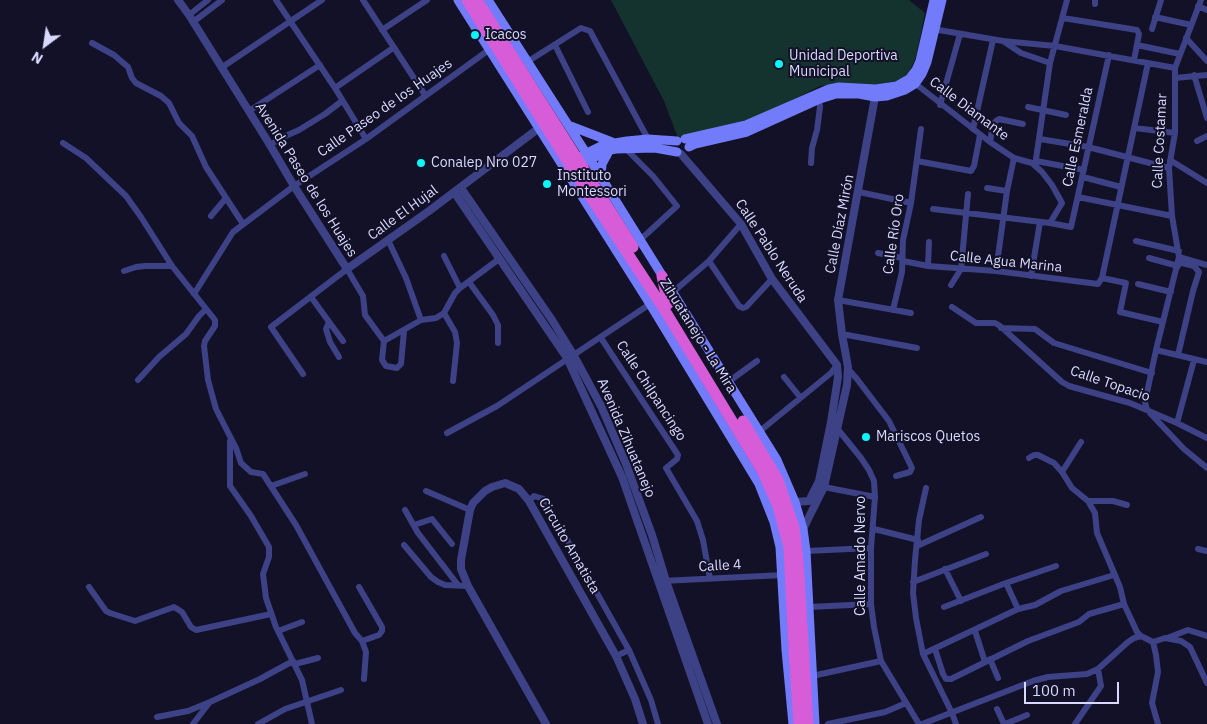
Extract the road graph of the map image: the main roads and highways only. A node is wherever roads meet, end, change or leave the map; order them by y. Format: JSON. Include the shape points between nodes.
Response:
{"nodes":[{"id":1,"x":458,"y":0,"type":"edge"},
{"id":2,"x":467,"y":0,"type":"edge"},
{"id":3,"x":476,"y":0,"type":"edge"},
{"id":4,"x":488,"y":0,"type":"edge"},
{"id":5,"x":934,"y":0,"type":"edge"},
{"id":6,"x":942,"y":0,"type":"edge"},
{"id":7,"x":931,"y":28,"type":"junction"},
{"id":8,"x":512,"y":79,"type":"junction"},
{"id":9,"x":912,"y":81,"type":"junction"},
{"id":10,"x":819,"y":96,"type":"junction"},
{"id":11,"x":549,"y":121,"type":"junction"},
{"id":12,"x":566,"y":124,"type":"junction"},
{"id":13,"x":684,"y":143,"type":"junction"},
{"id":14,"x":612,"y":147,"type":"junction"},
{"id":15,"x":679,"y":153,"type":"junction"},
{"id":16,"x":576,"y":164,"type":"junction"},
{"id":17,"x":601,"y":179,"type":"junction"},
{"id":18,"x":662,"y":276,"type":"junction"},
{"id":19,"x":668,"y":304,"type":"junction"},
{"id":20,"x":790,"y":650,"type":"junction"},
{"id":21,"x":792,"y":724,"type":"edge"},
{"id":22,"x":799,"y":724,"type":"edge"},
{"id":23,"x":808,"y":724,"type":"edge"},
{"id":24,"x":815,"y":724,"type":"edge"}],
"edges":[{"from":1,"to":8,"type":"main road"},
{"from":2,"to":8,"type":"highway","name":"Zihuatanejo - La Mira"},
{"from":3,"to":11,"type":"highway","name":"Zihuatanejo - La Mira"},
{"from":4,"to":11,"type":"main road","via":[[527,62]]},
{"from":5,"to":7,"type":"main road"},
{"from":6,"to":7,"type":"main road"},
{"from":7,"to":9,"type":"main road","via":[[927,62],[922,74]]},
{"from":8,"to":11,"type":"highway","name":"Zihuatanejo - La Mira"},
{"from":9,"to":10,"type":"main road","via":[[876,90],[839,87]]},
{"from":9,"to":10,"type":"main road","via":[[896,94]]},
{"from":10,"to":13,"type":"main road","via":[[746,128],[695,144]]},
{"from":11,"to":12,"type":"main road"},
{"from":11,"to":16,"type":"highway","name":"Zihuatanejo - La Mira"},
{"from":12,"to":14,"type":"main road"},
{"from":12,"to":16,"type":"main road"},
{"from":13,"to":14,"type":"main road","via":[[648,139]]},
{"from":13,"to":15,"type":"main road","via":[[686,152]]},
{"from":13,"to":15,"type":"main road","via":[[674,146]]},
{"from":14,"to":15,"type":"main road","via":[[656,148]]},
{"from":14,"to":16,"type":"main road"},
{"from":14,"to":17,"type":"main road","via":[[602,164]]},
{"from":16,"to":17,"type":"main road"},
{"from":16,"to":19,"type":"highway","name":"Zihuatanejo - La Mira"},
{"from":16,"to":20,"type":"main road","via":[[650,304],[759,484],[780,547]]},
{"from":16,"to":20,"type":"highway","name":"Zihuatanejo - La Mira","via":[[763,472],[778,506],[789,547]]},
{"from":17,"to":18,"type":"main road"},
{"from":18,"to":19,"type":"highway"},
{"from":18,"to":24,"type":"main road","via":[[760,431],[795,502],[806,551]]},
{"from":19,"to":23,"type":"highway","name":"Zihuatanejo - La Mira","via":[[757,444],[778,480],[789,508],[798,560]]},
{"from":20,"to":21,"type":"main road"},
{"from":20,"to":22,"type":"highway","name":"Zihuatanejo - La Mira"}]}
